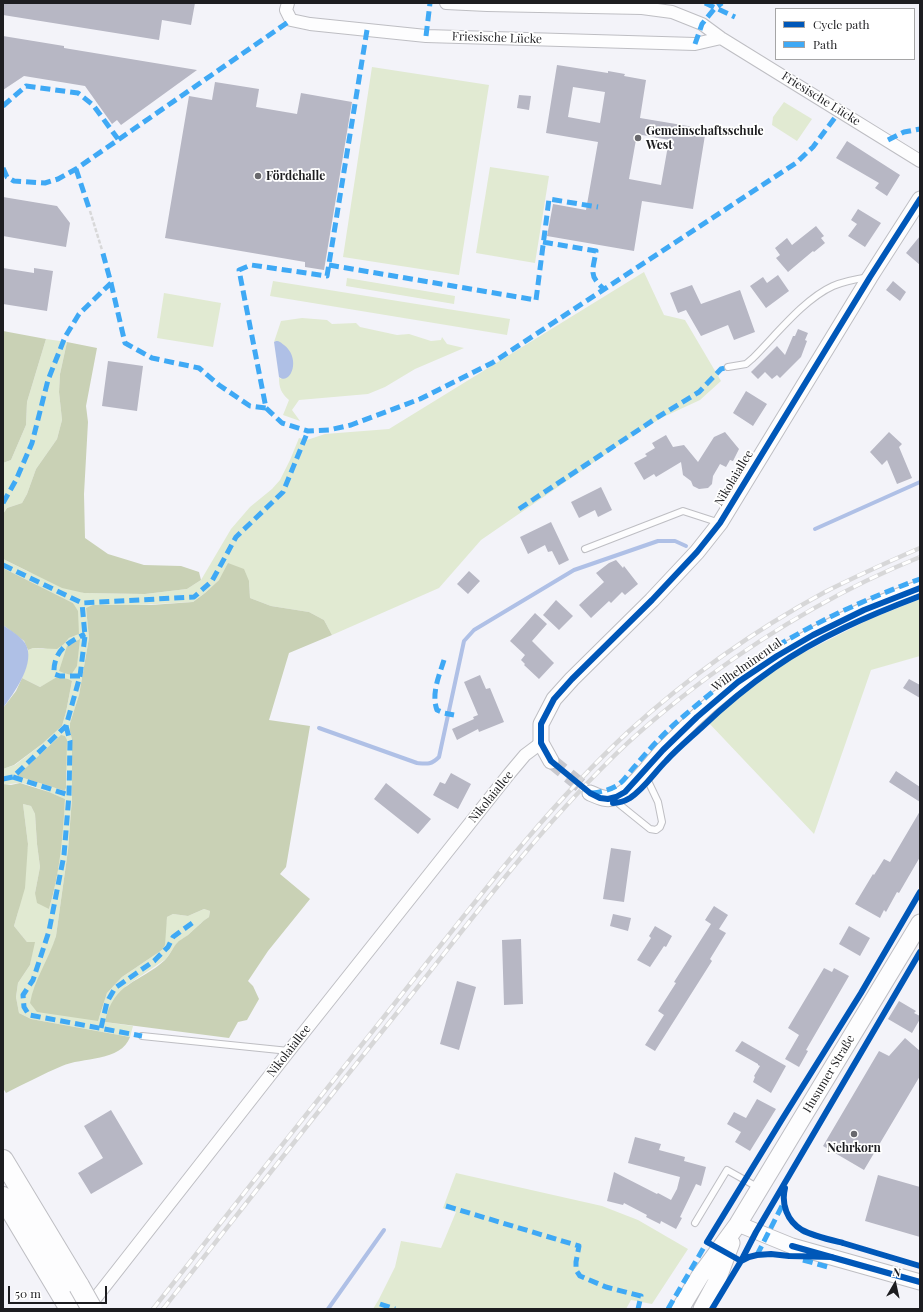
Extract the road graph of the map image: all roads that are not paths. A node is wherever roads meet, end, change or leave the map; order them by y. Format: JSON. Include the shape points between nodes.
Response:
{"nodes":[{"id":1,"x":288,"y":3,"type":"edge"},
{"id":2,"x":446,"y":3,"type":"edge"},
{"id":3,"x":721,"y":38,"type":"junction"},
{"id":4,"x":920,"y":160,"type":"edge"},
{"id":5,"x":920,"y":199,"type":"edge"},
{"id":6,"x":870,"y":276,"type":"junction"},
{"id":7,"x":728,"y":367,"type":"dead end"},
{"id":8,"x":720,"y":522,"type":"junction"},
{"id":9,"x":585,"y":549,"type":"dead end"},
{"id":10,"x":920,"y":588,"type":"edge"},
{"id":11,"x":541,"y":743,"type":"junction"},
{"id":12,"x":550,"y":761,"type":"tunnel mouth"},
{"id":13,"x":640,"y":776,"type":"junction"},
{"id":14,"x":590,"y":793,"type":"tunnel mouth"},
{"id":15,"x":616,"y":797,"type":"junction"},
{"id":16,"x":920,"y":923,"type":"edge"},
{"id":17,"x":142,"y":1036,"type":"dead end"},
{"id":18,"x":289,"y":1051,"type":"junction"},
{"id":19,"x":3,"y":1160,"type":"edge"},
{"id":20,"x":759,"y":1188,"type":"junction"},
{"id":21,"x":3,"y":1197,"type":"edge"},
{"id":22,"x":695,"y":1223,"type":"dead end"},
{"id":23,"x":738,"y":1224,"type":"junction"},
{"id":24,"x":920,"y":1282,"type":"edge"},
{"id":25,"x":71,"y":1297,"type":"edge"},
{"id":26,"x":87,"y":1309,"type":"edge"},
{"id":27,"x":92,"y":1309,"type":"edge"},
{"id":28,"x":680,"y":1309,"type":"edge"},
{"id":29,"x":702,"y":1309,"type":"edge"}],
"edges":[{"from":1,"to":3,"type":"street","name":"Friesische Lücke","via":[[286,10],[291,20],[426,36],[695,44]]},
{"from":2,"to":3,"type":"street","name":"Friesische Lücke","via":[[642,8],[672,12],[696,21]]},
{"from":3,"to":4,"type":"street","name":"Friesische Lücke"},
{"from":5,"to":6,"type":"street","name":"Nikolaiallee"},
{"from":6,"to":7,"type":"lane","via":[[832,286],[800,310],[746,364]]},
{"from":6,"to":8,"type":"street","name":"Nikolaiallee"},
{"from":8,"to":9,"type":"lane","via":[[683,511]]},
{"from":8,"to":11,"type":"street","name":"Nikolaiallee","via":[[652,600],[554,699],[541,724]]},
{"from":10,"to":13,"type":"street","name":"Wilhelminental","via":[[864,610],[813,635],[738,682],[697,717]]},
{"from":11,"to":12,"type":"street"},
{"from":11,"to":18,"type":"street","name":"Nikolaiallee","via":[[525,755],[509,774]]},
{"from":13,"to":15,"type":"street","name":"Wilhelminental","via":[[625,792]]},
{"from":13,"to":15,"type":"lane","via":[[649,783],[658,802],[662,822],[660,827],[656,830],[650,829],[619,804]]},
{"from":14,"to":15,"type":"street","via":[[600,798]]},
{"from":16,"to":20,"type":"main road","name":"Husumer Straße"},
{"from":17,"to":18,"type":"lane"},
{"from":18,"to":26,"type":"street","name":"Nikolaiallee"},
{"from":19,"to":25,"type":"highway"},
{"from":20,"to":22,"type":"lane","via":[[727,1170]]},
{"from":20,"to":23,"type":"main road","name":"Husumer Straße"},
{"from":21,"to":25,"type":"highway"},
{"from":23,"to":24,"type":"street","via":[[792,1246]]},
{"from":23,"to":28,"type":"main road","name":"Husumer Straße","via":[[700,1276]]},
{"from":23,"to":29,"type":"main road","name":"Husumer Straße","via":[[716,1283]]},
{"from":25,"to":27,"type":"highway","bridge":true}]}
